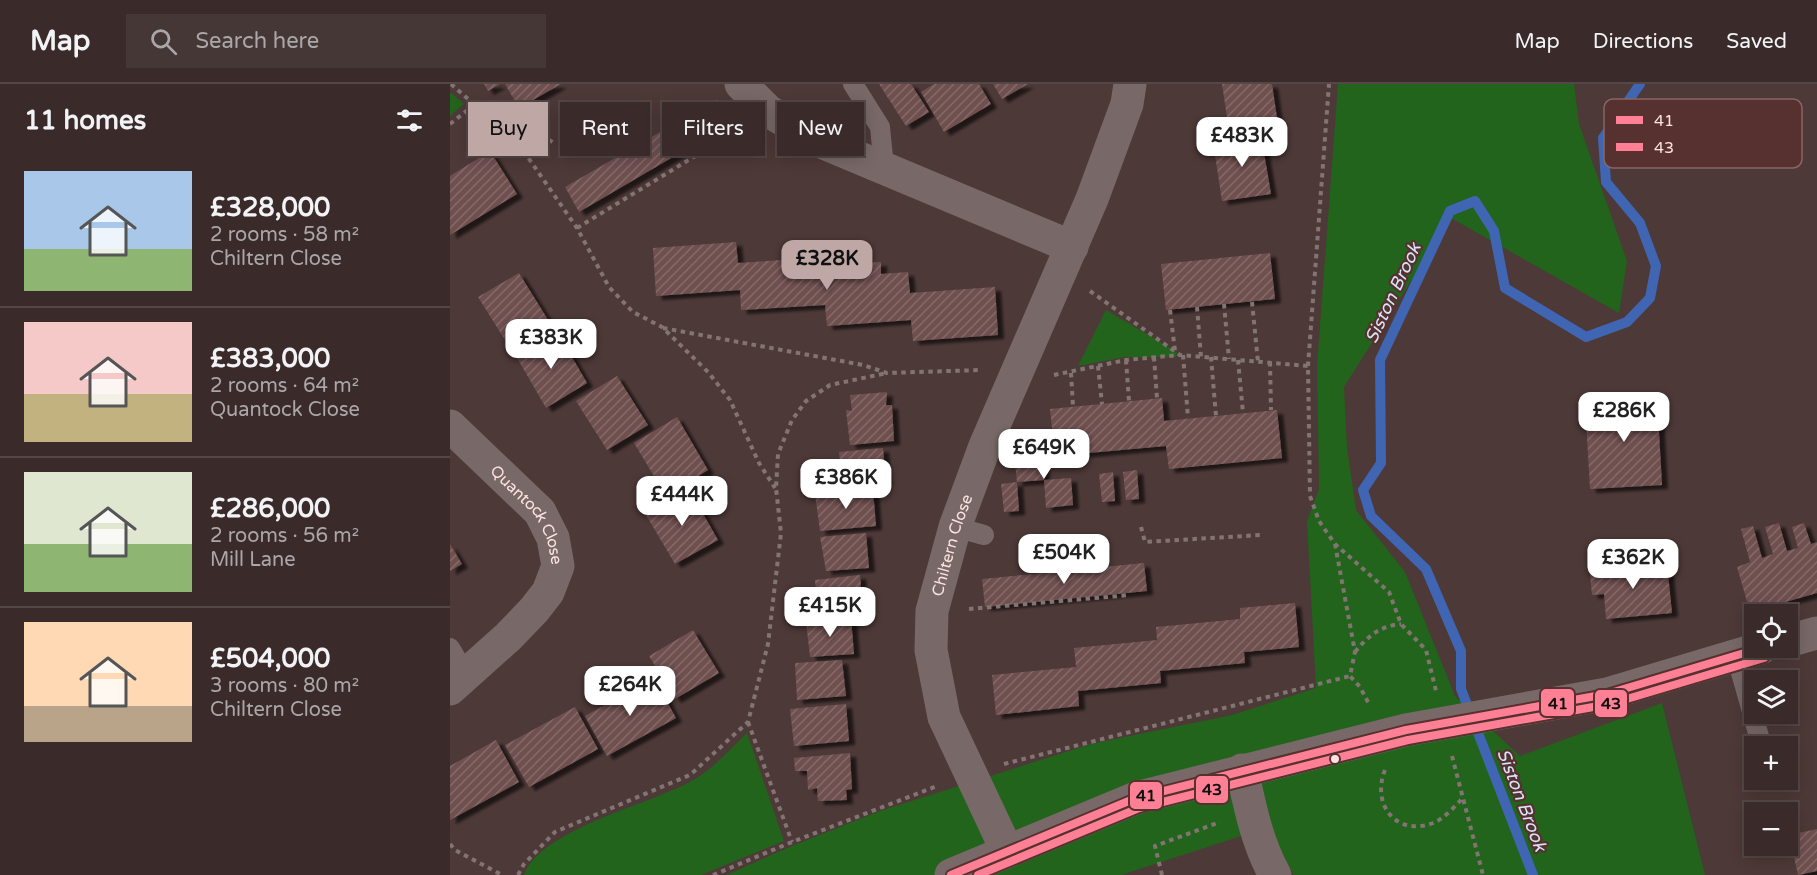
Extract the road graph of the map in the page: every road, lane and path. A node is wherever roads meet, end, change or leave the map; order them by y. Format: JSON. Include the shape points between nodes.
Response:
{"nodes":[{"id":1,"x":451,"y":84,"type":"edge"},
{"id":2,"x":741,"y":84,"type":"edge"},
{"id":3,"x":853,"y":84,"type":"edge"},
{"id":4,"x":1130,"y":84,"type":"edge"},
{"id":5,"x":1329,"y":84,"type":"edge"},
{"id":6,"x":471,"y":102,"type":"edge"},
{"id":7,"x":468,"y":110,"type":"edge"},
{"id":8,"x":768,"y":111,"type":"junction"},
{"id":9,"x":450,"y":124,"type":"edge"},
{"id":10,"x":548,"y":139,"type":"edge"},
{"id":11,"x":555,"y":144,"type":"dead end"},
{"id":12,"x":527,"y":156,"type":"edge"},
{"id":13,"x":884,"y":168,"type":"junction"},
{"id":14,"x":577,"y":228,"type":"junction"},
{"id":15,"x":1066,"y":258,"type":"junction"},
{"id":16,"x":1252,"y":302,"type":"dead end"},
{"id":17,"x":1224,"y":304,"type":"dead end"},
{"id":18,"x":1197,"y":307,"type":"dead end"},
{"id":19,"x":1170,"y":310,"type":"dead end"},
{"id":20,"x":662,"y":327,"type":"junction"},
{"id":21,"x":1175,"y":351,"type":"junction"},
{"id":22,"x":1181,"y":355,"type":"junction"},
{"id":23,"x":1154,"y":357,"type":"junction"},
{"id":24,"x":1202,"y":357,"type":"junction"},
{"id":25,"x":1211,"y":357,"type":"junction"},
{"id":26,"x":1229,"y":359,"type":"junction"},
{"id":27,"x":1126,"y":360,"type":"junction"},
{"id":28,"x":1238,"y":360,"type":"junction"},
{"id":29,"x":1258,"y":362,"type":"junction"},
{"id":30,"x":1270,"y":362,"type":"junction"},
{"id":31,"x":1098,"y":366,"type":"junction"},
{"id":32,"x":1308,"y":366,"type":"junction"},
{"id":33,"x":1019,"y":370,"type":"junction"},
{"id":34,"x":887,"y":373,"type":"junction"},
{"id":35,"x":1071,"y":373,"type":"junction"},
{"id":36,"x":1157,"y":399,"type":"dead end"},
{"id":37,"x":1129,"y":401,"type":"dead end"},
{"id":38,"x":1102,"y":404,"type":"dead end"},
{"id":39,"x":1073,"y":406,"type":"dead end"},
{"id":40,"x":1271,"y":410,"type":"dead end"},
{"id":41,"x":1243,"y":413,"type":"dead end"},
{"id":42,"x":1216,"y":416,"type":"dead end"},
{"id":43,"x":1188,"y":418,"type":"dead end"},
{"id":44,"x":450,"y":426,"type":"edge"},
{"id":45,"x":776,"y":488,"type":"junction"},
{"id":46,"x":1141,"y":527,"type":"dead end"},
{"id":47,"x":1261,"y":535,"type":"dead end"},
{"id":48,"x":1130,"y":595,"type":"dead end"},
{"id":49,"x":933,"y":611,"type":"junction"},
{"id":50,"x":1401,"y":624,"type":"junction"},
{"id":51,"x":1817,"y":633,"type":"edge"},
{"id":52,"x":1798,"y":638,"type":"edge"},
{"id":53,"x":1355,"y":652,"type":"dead end"},
{"id":54,"x":1744,"y":652,"type":"edge"},
{"id":55,"x":1749,"y":658,"type":"edge"},
{"id":56,"x":455,"y":670,"type":"edge"},
{"id":57,"x":1350,"y":676,"type":"dead end"},
{"id":58,"x":1437,"y":696,"type":"dead end"},
{"id":59,"x":748,"y":722,"type":"junction"},
{"id":60,"x":1760,"y":736,"type":"edge"},
{"id":61,"x":1451,"y":754,"type":"dead end"},
{"id":62,"x":1242,"y":771,"type":"junction"},
{"id":63,"x":970,"y":774,"type":"junction"},
{"id":64,"x":792,"y":842,"type":"junction"},
{"id":65,"x":450,"y":844,"type":"edge"},
{"id":66,"x":1155,"y":846,"type":"dead end"},
{"id":67,"x":1007,"y":851,"type":"junction"},
{"id":68,"x":502,"y":875,"type":"edge"},
{"id":69,"x":518,"y":875,"type":"edge"},
{"id":70,"x":713,"y":875,"type":"edge"},
{"id":71,"x":951,"y":875,"type":"edge"},
{"id":72,"x":1162,"y":875,"type":"edge"},
{"id":73,"x":1275,"y":875,"type":"edge"},
{"id":74,"x":1483,"y":875,"type":"edge"}],
"edges":[{"from":1,"to":6,"type":"path"},
{"from":2,"to":8,"type":"street"},
{"from":3,"to":13,"type":"lane","via":[[880,127]]},
{"from":4,"to":15,"type":"street","name":"Chiltern Close","via":[[1123,115]]},
{"from":5,"to":32,"type":"path"},
{"from":7,"to":9,"type":"path"},
{"from":8,"to":13,"type":"street","via":[[819,141]]},
{"from":8,"to":14,"type":"path"},
{"from":10,"to":11,"type":"path"},
{"from":12,"to":14,"type":"path"},
{"from":13,"to":15,"type":"street"},
{"from":14,"to":20,"type":"path","via":[[609,287],[633,312]]},
{"from":15,"to":21,"type":"path"},
{"from":15,"to":33,"type":"street","name":"Chiltern Close"},
{"from":16,"to":29,"type":"path"},
{"from":17,"to":26,"type":"path"},
{"from":18,"to":24,"type":"path"},
{"from":19,"to":21,"type":"path"},
{"from":20,"to":34,"type":"path"},
{"from":20,"to":45,"type":"path","via":[[730,400],[759,463]]},
{"from":21,"to":22,"type":"path"},
{"from":22,"to":23,"type":"path"},
{"from":22,"to":24,"type":"path"},
{"from":22,"to":43,"type":"path"},
{"from":23,"to":27,"type":"path"},
{"from":23,"to":36,"type":"path"},
{"from":24,"to":25,"type":"path"},
{"from":25,"to":26,"type":"path"},
{"from":25,"to":42,"type":"path"},
{"from":26,"to":28,"type":"path"},
{"from":27,"to":31,"type":"path"},
{"from":27,"to":37,"type":"path"},
{"from":28,"to":29,"type":"path"},
{"from":28,"to":41,"type":"path"},
{"from":29,"to":30,"type":"path"},
{"from":30,"to":32,"type":"path"},
{"from":30,"to":40,"type":"path"},
{"from":31,"to":35,"type":"path"},
{"from":31,"to":38,"type":"path"},
{"from":32,"to":50,"type":"path","via":[[1310,496],[1319,521],[1335,544],[1389,592]]},
{"from":33,"to":34,"type":"path"},
{"from":33,"to":35,"type":"path","via":[[1058,376]]},
{"from":33,"to":49,"type":"street","name":"Chiltern Close","via":[[985,446],[969,531]]},
{"from":34,"to":45,"type":"path","via":[[830,385],[806,401],[792,420],[778,454]]},
{"from":35,"to":39,"type":"path"},
{"from":44,"to":56,"type":"street","name":"Quantock Close","via":[[540,512],[554,538],[558,566],[548,592],[508,637]]},
{"from":45,"to":59,"type":"path","via":[[781,533],[768,644]]},
{"from":46,"to":47,"type":"path","via":[[1145,542]]},
{"from":48,"to":49,"type":"path"},
{"from":49,"to":63,"type":"street","name":"Chiltern Close","via":[[931,650],[944,717]]},
{"from":50,"to":53,"type":"path","via":[[1386,626]]},
{"from":50,"to":58,"type":"path","via":[[1426,650]]},
{"from":51,"to":52,"type":"street"},
{"from":54,"to":62,"type":"street","via":[[1607,693],[1406,730]]},
{"from":55,"to":60,"type":"lane"},
{"from":57,"to":63,"type":"path"},
{"from":59,"to":64,"type":"path"},
{"from":59,"to":69,"type":"path","via":[[690,775],[555,832]]},
{"from":61,"to":74,"type":"path"},
{"from":62,"to":67,"type":"street","via":[[1136,798]]},
{"from":62,"to":73,"type":"street","via":[[1264,856]]},
{"from":63,"to":64,"type":"path"},
{"from":63,"to":67,"type":"street","name":"Chiltern Close"},
{"from":64,"to":70,"type":"path"},
{"from":65,"to":68,"type":"path"},
{"from":66,"to":72,"type":"path"},
{"from":67,"to":71,"type":"street"}]}
